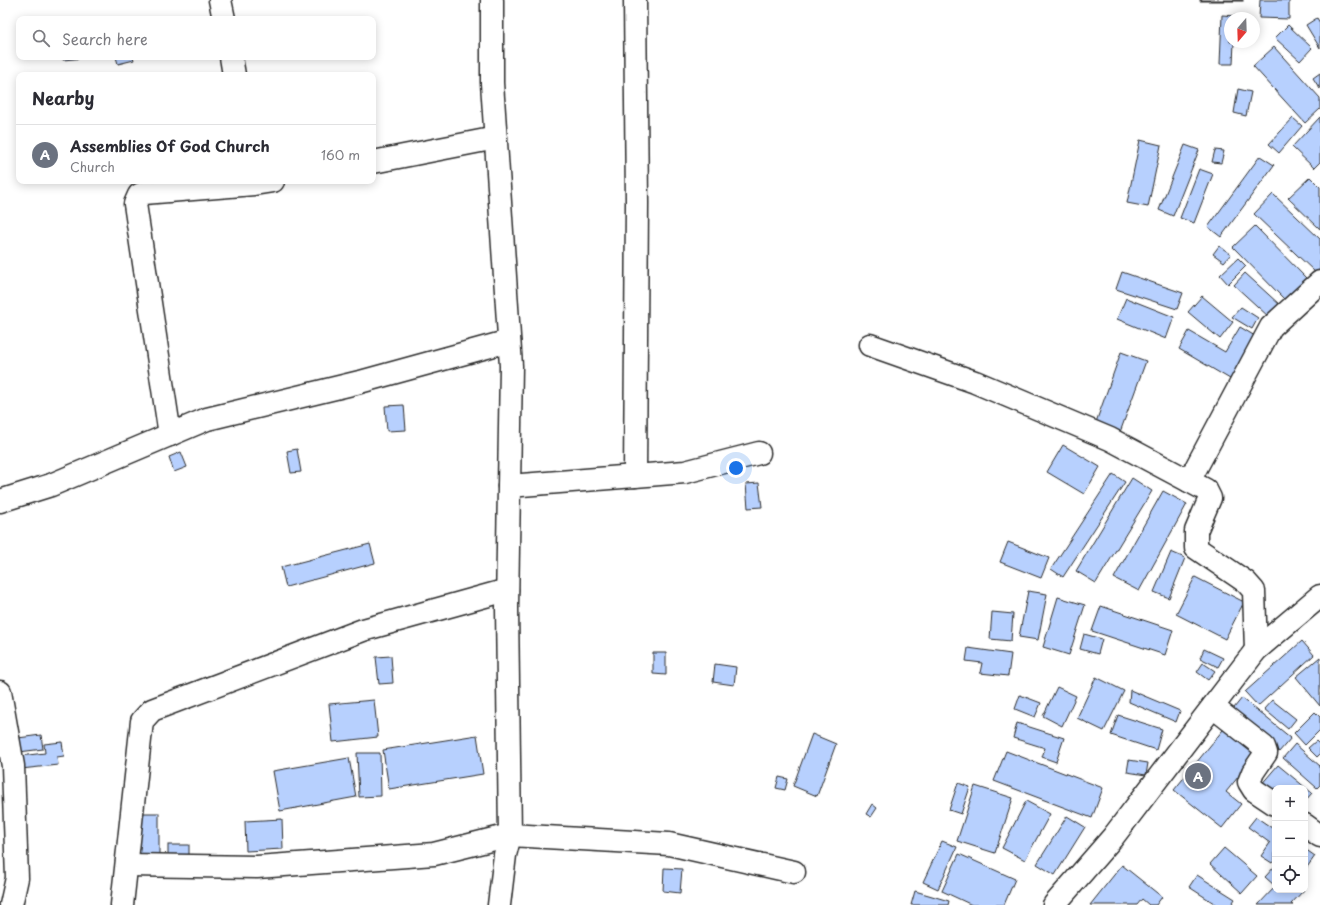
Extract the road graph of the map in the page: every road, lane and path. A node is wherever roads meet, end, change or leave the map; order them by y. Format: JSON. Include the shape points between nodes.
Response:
{"nodes":[{"id":1,"x":220,"y":0,"type":"edge"},
{"id":2,"x":492,"y":0,"type":"edge"},
{"id":3,"x":635,"y":0,"type":"edge"},
{"id":4,"x":223,"y":16,"type":"edge"},
{"id":5,"x":231,"y":60,"type":"edge"},
{"id":6,"x":233,"y":72,"type":"edge"},
{"id":7,"x":496,"y":138,"type":"junction"},
{"id":8,"x":376,"y":161,"type":"edge"},
{"id":9,"x":239,"y":184,"type":"edge"},
{"id":10,"x":1320,"y":282,"type":"edge"},
{"id":11,"x":509,"y":341,"type":"junction"},
{"id":12,"x":870,"y":345,"type":"dead end"},
{"id":13,"x":170,"y":435,"type":"junction"},
{"id":14,"x":758,"y":453,"type":"dead end"},
{"id":15,"x":635,"y":476,"type":"junction"},
{"id":16,"x":1189,"y":481,"type":"junction"},
{"id":17,"x":509,"y":486,"type":"junction"},
{"id":18,"x":0,"y":501,"type":"edge"},
{"id":19,"x":507,"y":590,"type":"junction"},
{"id":20,"x":1320,"y":596,"type":"edge"},
{"id":21,"x":1256,"y":650,"type":"junction"},
{"id":22,"x":0,"y":692,"type":"edge"},
{"id":23,"x":1212,"y":707,"type":"junction"},
{"id":24,"x":1272,"y":802,"type":"edge"},
{"id":25,"x":1308,"y":827,"type":"edge"},
{"id":26,"x":510,"y":835,"type":"junction"},
{"id":27,"x":1320,"y":836,"type":"edge"},
{"id":28,"x":127,"y":865,"type":"junction"},
{"id":29,"x":794,"y":872,"type":"dead end"},
{"id":30,"x":10,"y":905,"type":"edge"},
{"id":31,"x":122,"y":905,"type":"edge"},
{"id":32,"x":499,"y":905,"type":"edge"},
{"id":33,"x":1054,"y":905,"type":"edge"}],
"edges":[{"from":1,"to":4,"type":"street"},
{"from":2,"to":7,"type":"street","via":[[492,83]]},
{"from":3,"to":15,"type":"street"},
{"from":5,"to":6,"type":"street"},
{"from":7,"to":8,"type":"street"},
{"from":7,"to":11,"type":"street"},
{"from":9,"to":13,"type":"street","via":[[144,193],[139,195],[135,204]]},
{"from":10,"to":16,"type":"street","via":[[1271,327]]},
{"from":11,"to":13,"type":"street","via":[[360,382],[207,419]]},
{"from":11,"to":17,"type":"street"},
{"from":12,"to":16,"type":"street","via":[[974,382],[1110,439]]},
{"from":13,"to":18,"type":"street","via":[[50,485]]},
{"from":14,"to":15,"type":"street","via":[[685,472]]},
{"from":15,"to":17,"type":"street"},
{"from":16,"to":21,"type":"street","via":[[1206,490],[1210,498],[1196,532],[1196,548],[1246,582],[1254,591]]},
{"from":17,"to":19,"type":"street"},
{"from":19,"to":26,"type":"street"},
{"from":19,"to":28,"type":"street","via":[[363,630],[152,710],[142,721]]},
{"from":20,"to":21,"type":"street"},
{"from":21,"to":23,"type":"street"},
{"from":22,"to":30,"type":"street","via":[[13,766],[17,878]]},
{"from":23,"to":24,"type":"street","via":[[1264,747],[1266,753],[1249,782],[1254,790]]},
{"from":23,"to":33,"type":"street","via":[[1113,837]]},
{"from":25,"to":27,"type":"street"},
{"from":26,"to":28,"type":"street","via":[[434,854],[257,867]]},
{"from":26,"to":29,"type":"street","via":[[669,844]]},
{"from":26,"to":32,"type":"street"},
{"from":28,"to":31,"type":"street"}]}
